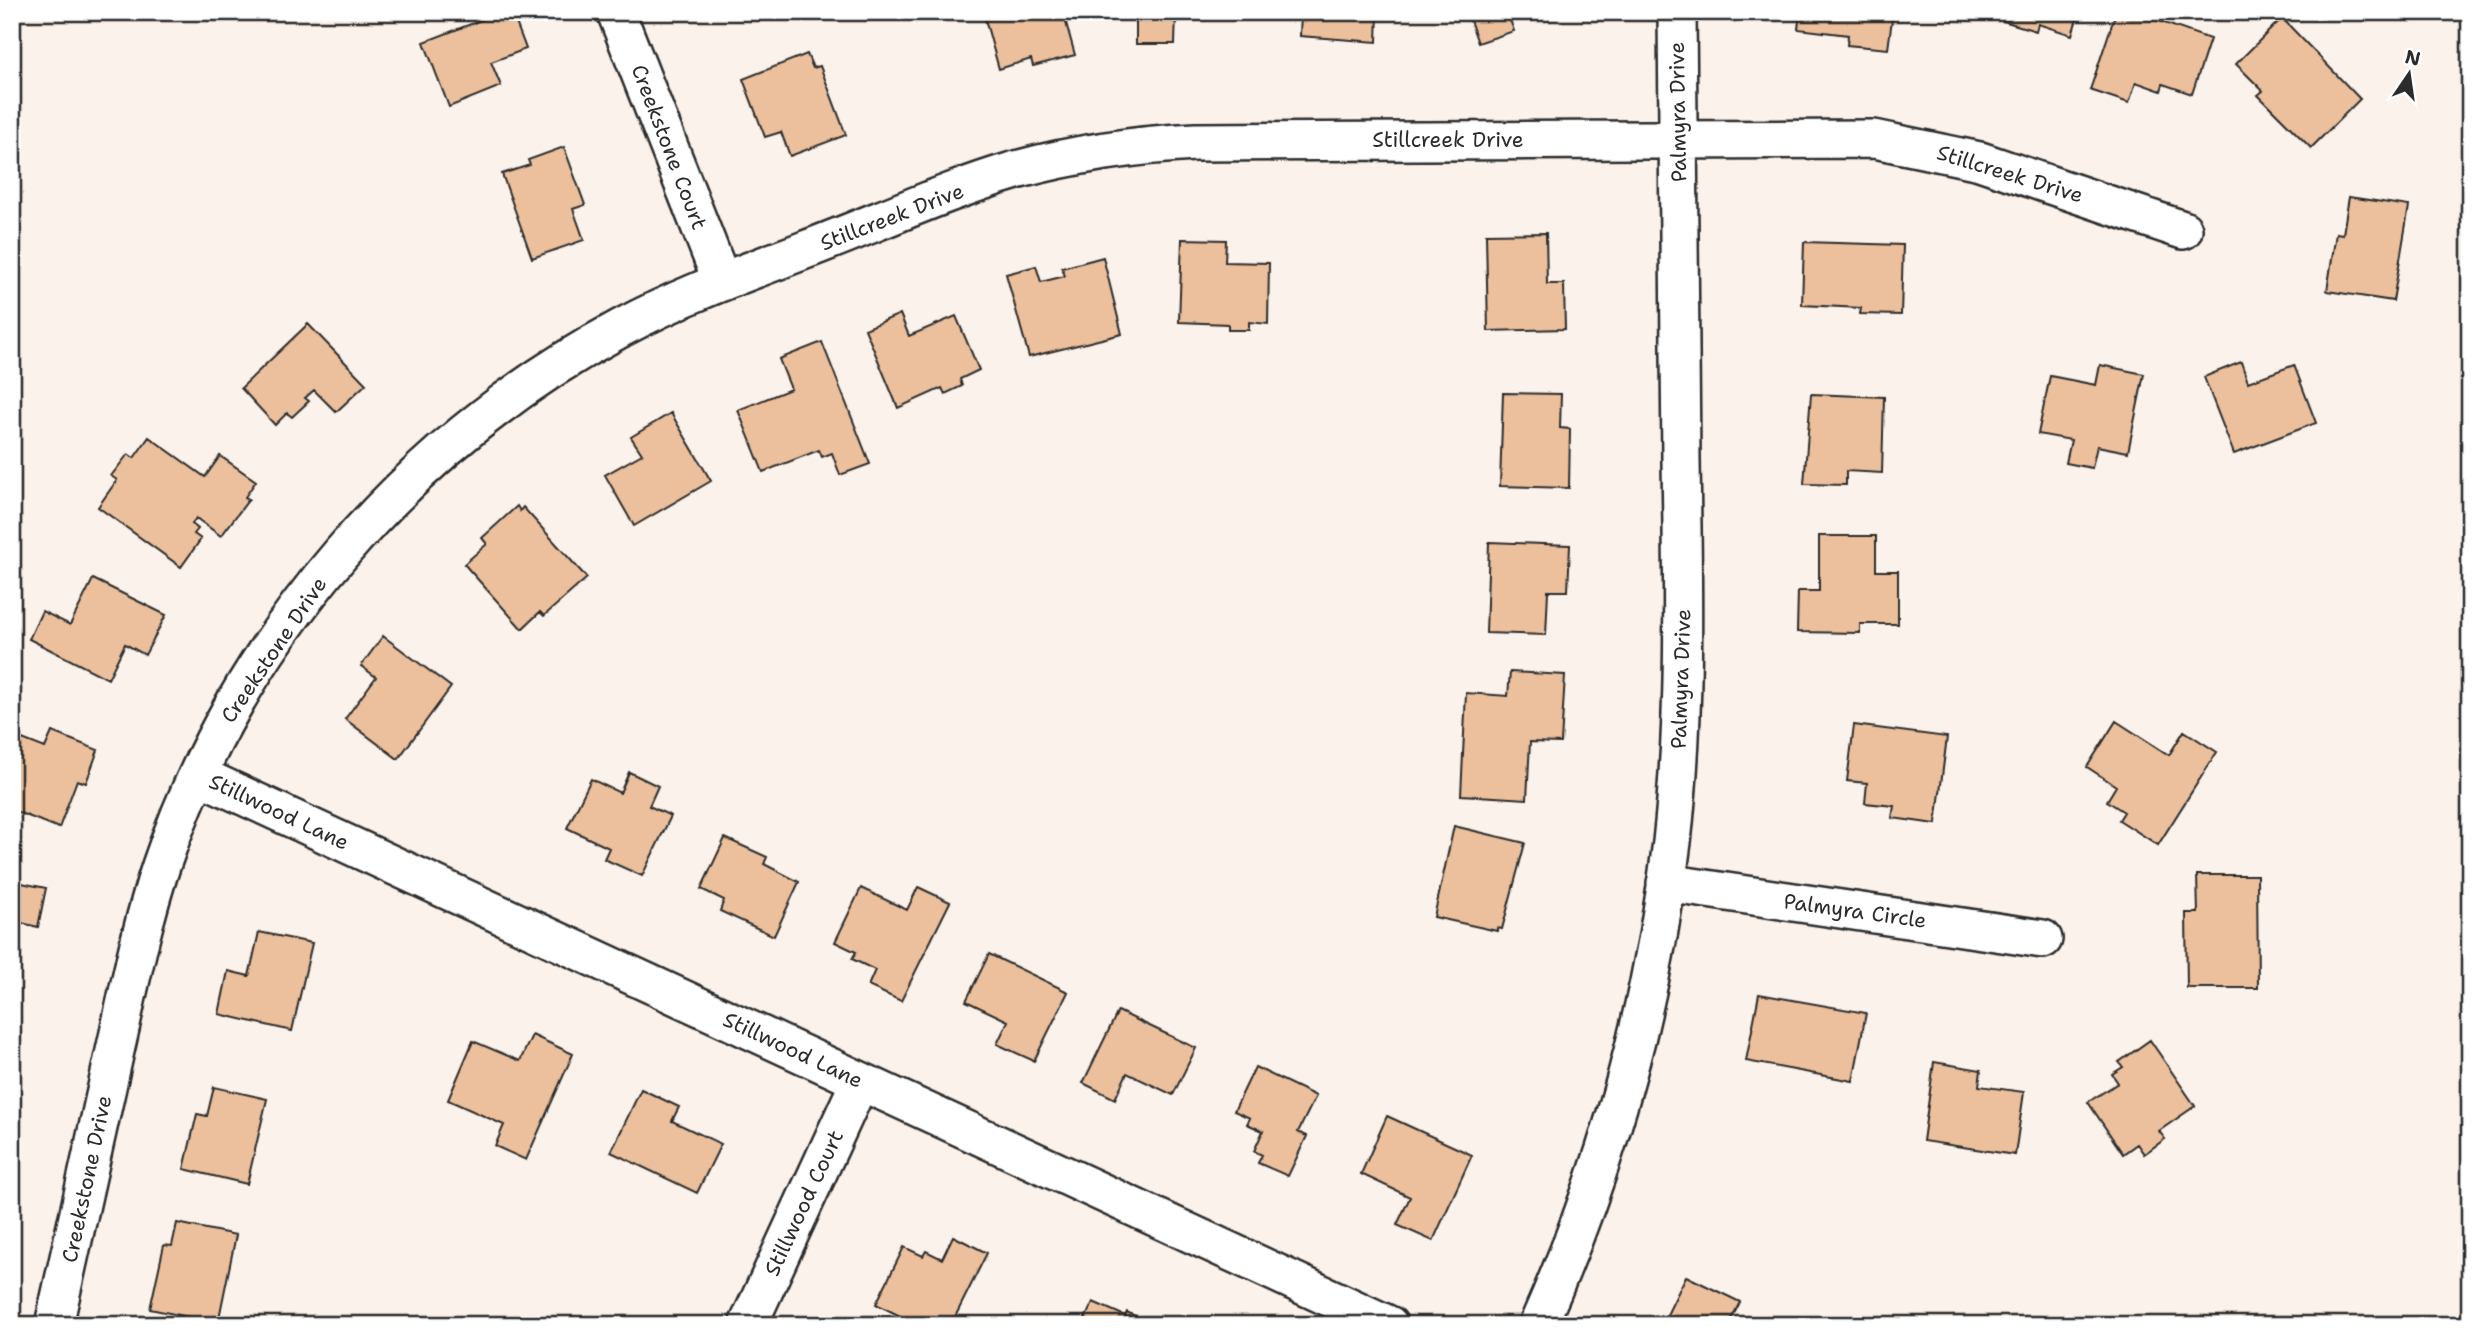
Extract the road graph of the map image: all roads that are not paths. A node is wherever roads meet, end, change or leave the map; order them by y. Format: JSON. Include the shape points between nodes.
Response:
{"nodes":[{"id":1,"x":616,"y":12,"type":"edge"},
{"id":2,"x":1676,"y":12,"type":"edge"},
{"id":3,"x":1678,"y":139,"type":"junction"},
{"id":4,"x":2183,"y":230,"type":"dead end"},
{"id":5,"x":722,"y":282,"type":"junction"},
{"id":6,"x":198,"y":775,"type":"junction"},
{"id":7,"x":1666,"y":883,"type":"junction"},
{"id":8,"x":2043,"y":939,"type":"dead end"},
{"id":9,"x":860,"y":1081,"type":"junction"},
{"id":10,"x":54,"y":1325,"type":"edge"},
{"id":11,"x":748,"y":1325,"type":"edge"},
{"id":12,"x":1389,"y":1325,"type":"edge"},
{"id":13,"x":1538,"y":1325,"type":"edge"}],
"edges":[{"from":1,"to":5,"type":"street","name":"Creekstone Court"},
{"from":2,"to":3,"type":"street","name":"Palmyra Drive"},
{"from":3,"to":4,"type":"street","name":"Stillcreek Drive","via":[[1827,137],[1905,143],[1980,161]]},
{"from":3,"to":5,"type":"street","name":"Stillcreek Drive","via":[[1195,142],[1091,152],[1012,172]]},
{"from":3,"to":7,"type":"street","name":"Palmyra Drive","via":[[1684,661]]},
{"from":5,"to":6,"type":"street","name":"Creekstone Drive","via":[[650,313],[565,360],[500,406],[415,477],[355,538],[304,600],[235,703]]},
{"from":6,"to":9,"type":"street","name":"Stillwood Lane"},
{"from":6,"to":10,"type":"street","name":"Creekstone Drive","via":[[162,863],[140,935]]},
{"from":7,"to":8,"type":"street","name":"Palmyra Circle"},
{"from":7,"to":13,"type":"street","name":"Palmyra Drive","via":[[1647,989],[1614,1119],[1575,1236]]},
{"from":9,"to":11,"type":"street","name":"Stillwood Court"},
{"from":9,"to":12,"type":"street","name":"Stillwood Lane"}]}
